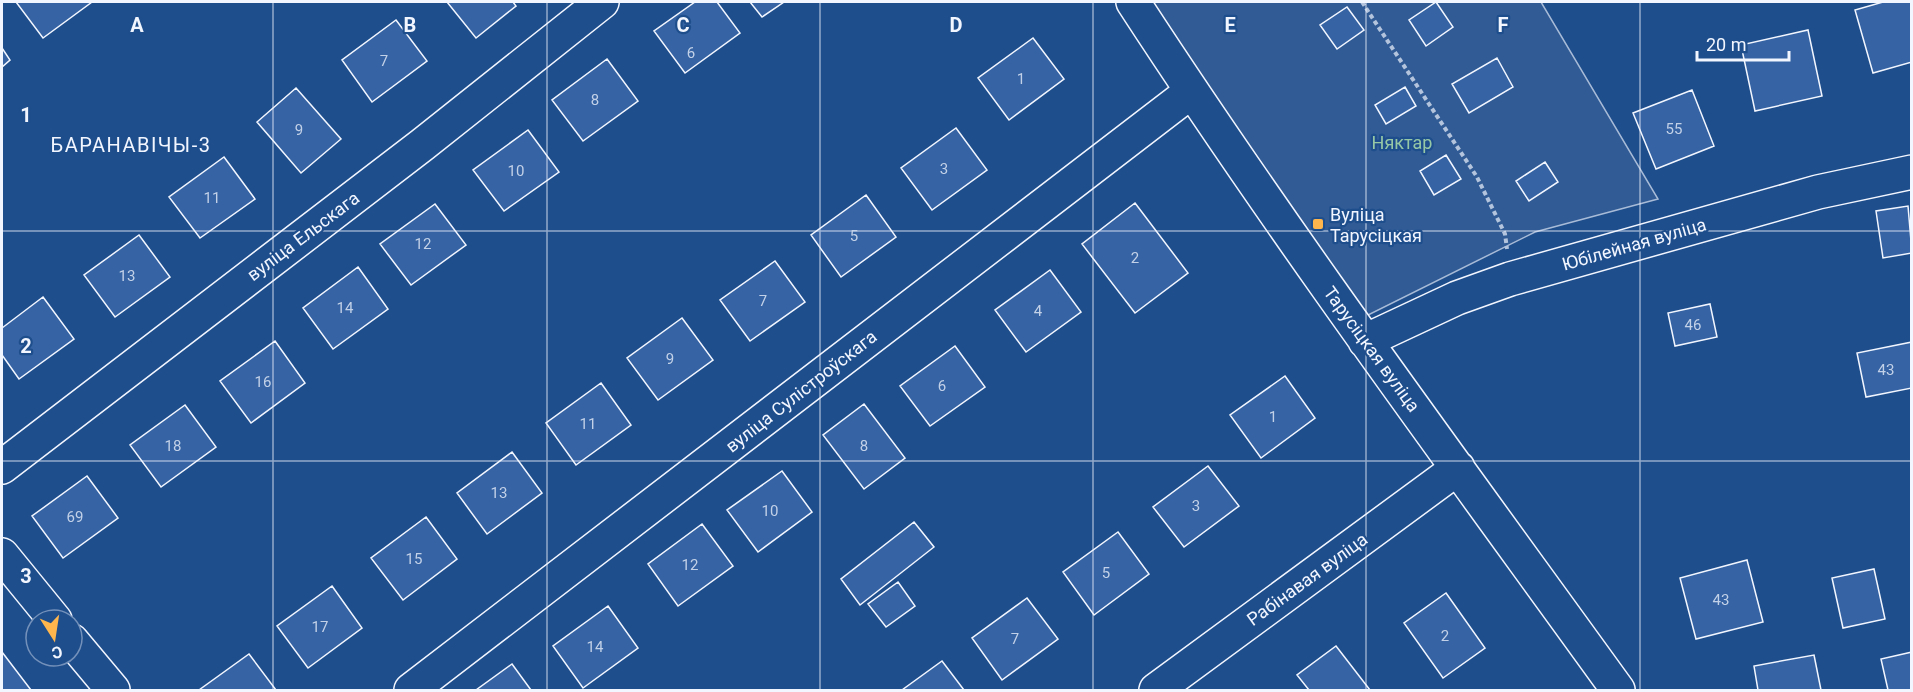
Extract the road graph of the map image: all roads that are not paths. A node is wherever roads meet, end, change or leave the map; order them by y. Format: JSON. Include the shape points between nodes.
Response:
{"nodes":[{"id":1,"x":602,"y":2,"type":"edge"},
{"id":2,"x":1133,"y":2,"type":"edge"},
{"id":3,"x":1192,"y":92,"type":"junction"},
{"id":4,"x":1911,"y":172,"type":"edge"},
{"id":5,"x":1365,"y":341,"type":"junction"},
{"id":6,"x":2,"y":467,"type":"edge"},
{"id":7,"x":1458,"y":468,"type":"junction"},
{"id":8,"x":2,"y":555,"type":"edge"},
{"id":9,"x":45,"y":608,"type":"edge"},
{"id":10,"x":84,"y":655,"type":"edge"},
{"id":11,"x":113,"y":690,"type":"edge"},
{"id":12,"x":411,"y":690,"type":"edge"},
{"id":13,"x":1156,"y":690,"type":"edge"},
{"id":14,"x":1618,"y":690,"type":"edge"}],
"edges":[{"from":1,"to":6,"type":"street","name":"вуліца Ельскага"},
{"from":2,"to":3,"type":"street","name":"Тарусіцкая вуліца"},
{"from":3,"to":5,"type":"street","name":"Тарусіцкая вуліца"},
{"from":3,"to":12,"type":"street","name":"вуліца Сулістроўскага"},
{"from":4,"to":5,"type":"street","name":"Юбілейная вуліца","via":[[1818,192],[1510,279],[1457,298]]},
{"from":5,"to":7,"type":"street","name":"Тарусіцкая вуліца"},
{"from":7,"to":13,"type":"street","name":"Рабінавая вуліца"},
{"from":7,"to":14,"type":"street","name":"Тарусіцкая вуліца"},
{"from":8,"to":9,"type":"street"},
{"from":10,"to":11,"type":"street"}]}
